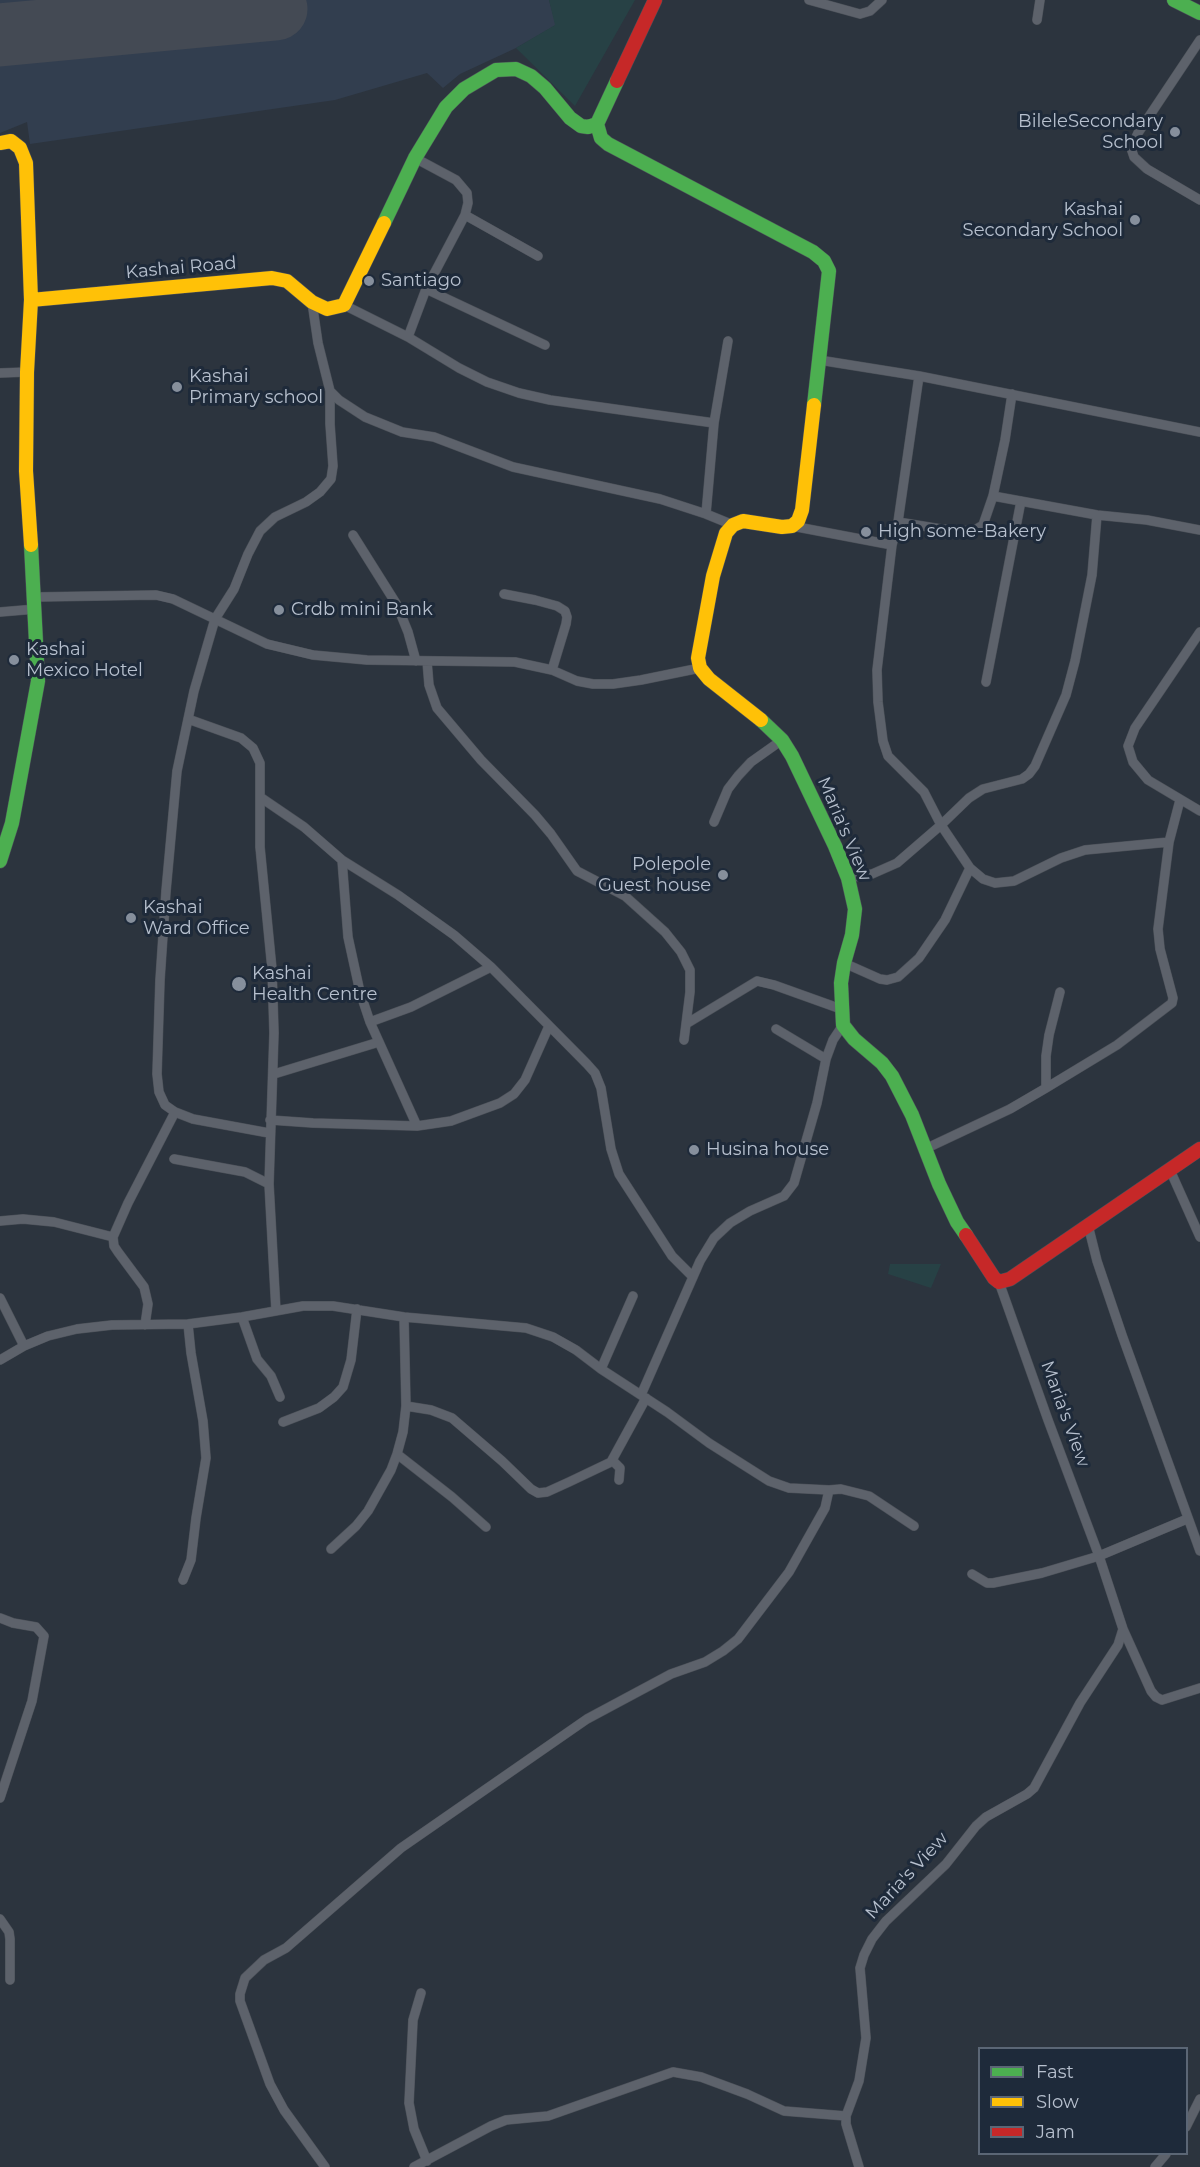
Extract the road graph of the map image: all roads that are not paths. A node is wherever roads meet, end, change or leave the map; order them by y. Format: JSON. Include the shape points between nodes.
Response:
{"nodes":[{"id":1,"x":655,"y":0,"type":"edge"},
{"id":2,"x":809,"y":0,"type":"edge"},
{"id":3,"x":882,"y":0,"type":"edge"},
{"id":4,"x":1040,"y":0,"type":"edge"},
{"id":5,"x":1174,"y":0,"type":"edge"},
{"id":6,"x":1200,"y":13,"type":"edge"},
{"id":7,"x":1037,"y":20,"type":"dead end"},
{"id":8,"x":1200,"y":39,"type":"edge"},
{"id":9,"x":597,"y":124,"type":"junction"},
{"id":10,"x":0,"y":143,"type":"edge"},
{"id":11,"x":415,"y":158,"type":"junction"},
{"id":12,"x":1200,"y":200,"type":"edge"},
{"id":13,"x":465,"y":215,"type":"junction"},
{"id":14,"x":538,"y":256,"type":"dead end"},
{"id":15,"x":426,"y":289,"type":"junction"},
{"id":16,"x":31,"y":300,"type":"junction"},
{"id":17,"x":312,"y":302,"type":"junction"},
{"id":18,"x":344,"y":305,"type":"junction"},
{"id":19,"x":408,"y":337,"type":"junction"},
{"id":20,"x":728,"y":341,"type":"dead end"},
{"id":21,"x":545,"y":345,"type":"dead end"},
{"id":22,"x":819,"y":360,"type":"junction"},
{"id":23,"x":27,"y":372,"type":"junction"},
{"id":24,"x":0,"y":373,"type":"edge"},
{"id":25,"x":919,"y":376,"type":"junction"},
{"id":26,"x":330,"y":391,"type":"junction"},
{"id":27,"x":1012,"y":394,"type":"junction"},
{"id":28,"x":714,"y":423,"type":"junction"},
{"id":29,"x":1200,"y":432,"type":"edge"},
{"id":30,"x":993,"y":496,"type":"junction"},
{"id":31,"x":1021,"y":501,"type":"junction"},
{"id":32,"x":706,"y":513,"type":"junction"},
{"id":33,"x":1097,"y":515,"type":"junction"},
{"id":34,"x":898,"y":522,"type":"junction"},
{"id":35,"x":733,"y":525,"type":"junction"},
{"id":36,"x":792,"y":526,"type":"junction"},
{"id":37,"x":1200,"y":530,"type":"edge"},
{"id":38,"x":353,"y":535,"type":"dead end"},
{"id":39,"x":892,"y":545,"type":"junction"},
{"id":40,"x":504,"y":594,"type":"dead end"},
{"id":41,"x":36,"y":603,"type":"junction"},
{"id":42,"x":0,"y":612,"type":"edge"},
{"id":43,"x":215,"y":619,"type":"junction"},
{"id":44,"x":1200,"y":632,"type":"edge"},
{"id":45,"x":416,"y":661,"type":"junction"},
{"id":46,"x":428,"y":662,"type":"junction"},
{"id":47,"x":700,"y":668,"type":"junction"},
{"id":48,"x":552,"y":670,"type":"junction"},
{"id":49,"x":986,"y":682,"type":"dead end"},
{"id":50,"x":188,"y":719,"type":"junction"},
{"id":51,"x":782,"y":740,"type":"junction"},
{"id":52,"x":260,"y":797,"type":"junction"},
{"id":53,"x":1180,"y":801,"type":"junction"},
{"id":54,"x":1200,"y":811,"type":"edge"},
{"id":55,"x":714,"y":822,"type":"dead end"},
{"id":56,"x":941,"y":825,"type":"junction"},
{"id":57,"x":1169,"y":842,"type":"junction"},
{"id":58,"x":342,"y":860,"type":"junction"},
{"id":59,"x":0,"y":861,"type":"edge"},
{"id":60,"x":970,"y":868,"type":"junction"},
{"id":61,"x":848,"y":878,"type":"junction"},
{"id":62,"x":844,"y":963,"type":"junction"},
{"id":63,"x":491,"y":967,"type":"junction"},
{"id":64,"x":1060,"y":992,"type":"dead end"},
{"id":65,"x":841,"y":1009,"type":"junction"},
{"id":66,"x":370,"y":1022,"type":"junction"},
{"id":67,"x":687,"y":1024,"type":"junction"},
{"id":68,"x":843,"y":1025,"type":"junction"},
{"id":69,"x":549,"y":1026,"type":"junction"},
{"id":70,"x":776,"y":1029,"type":"dead end"},
{"id":71,"x":684,"y":1040,"type":"dead end"},
{"id":72,"x":379,"y":1042,"type":"junction"},
{"id":73,"x":826,"y":1059,"type":"junction"},
{"id":74,"x":274,"y":1074,"type":"junction"},
{"id":75,"x":1046,"y":1088,"type":"junction"},
{"id":76,"x":175,"y":1112,"type":"junction"},
{"id":77,"x":270,"y":1120,"type":"junction"},
{"id":78,"x":417,"y":1126,"type":"junction"},
{"id":79,"x":269,"y":1133,"type":"junction"},
{"id":80,"x":925,"y":1149,"type":"junction"},
{"id":81,"x":1200,"y":1149,"type":"edge"},
{"id":82,"x":174,"y":1159,"type":"dead end"},
{"id":83,"x":1170,"y":1170,"type":"junction"},
{"id":84,"x":269,"y":1184,"type":"junction"},
{"id":85,"x":0,"y":1221,"type":"edge"},
{"id":86,"x":1088,"y":1225,"type":"junction"},
{"id":87,"x":113,"y":1237,"type":"junction"},
{"id":88,"x":1200,"y":1237,"type":"edge"},
{"id":89,"x":693,"y":1277,"type":"junction"},
{"id":90,"x":999,"y":1282,"type":"junction"},
{"id":91,"x":633,"y":1296,"type":"dead end"},
{"id":92,"x":0,"y":1298,"type":"edge"},
{"id":93,"x":357,"y":1310,"type":"junction"},
{"id":94,"x":276,"y":1311,"type":"junction"},
{"id":95,"x":242,"y":1317,"type":"junction"},
{"id":96,"x":404,"y":1317,"type":"junction"},
{"id":97,"x":188,"y":1324,"type":"junction"},
{"id":98,"x":145,"y":1325,"type":"junction"},
{"id":99,"x":24,"y":1346,"type":"junction"},
{"id":100,"x":0,"y":1360,"type":"edge"},
{"id":101,"x":601,"y":1369,"type":"junction"},
{"id":102,"x":280,"y":1397,"type":"dead end"},
{"id":103,"x":644,"y":1397,"type":"junction"},
{"id":104,"x":406,"y":1406,"type":"junction"},
{"id":105,"x":283,"y":1422,"type":"dead end"},
{"id":106,"x":397,"y":1454,"type":"junction"},
{"id":107,"x":611,"y":1462,"type":"junction"},
{"id":108,"x":619,"y":1480,"type":"dead end"},
{"id":109,"x":829,"y":1491,"type":"junction"},
{"id":110,"x":1187,"y":1519,"type":"junction"},
{"id":111,"x":914,"y":1526,"type":"dead end"},
{"id":112,"x":486,"y":1527,"type":"dead end"},
{"id":113,"x":331,"y":1549,"type":"dead end"},
{"id":114,"x":1200,"y":1551,"type":"edge"},
{"id":115,"x":1099,"y":1556,"type":"junction"},
{"id":116,"x":972,"y":1574,"type":"dead end"},
{"id":117,"x":183,"y":1580,"type":"dead end"},
{"id":118,"x":0,"y":1618,"type":"edge"},
{"id":119,"x":1123,"y":1629,"type":"junction"},
{"id":120,"x":1200,"y":1688,"type":"edge"},
{"id":121,"x":4,"y":1772,"type":"edge"},
{"id":122,"x":0,"y":1798,"type":"edge"},
{"id":123,"x":0,"y":1919,"type":"edge"},
{"id":124,"x":10,"y":1980,"type":"dead end"},
{"id":125,"x":421,"y":1993,"type":"dead end"},
{"id":126,"x":1200,"y":2099,"type":"edge"},
{"id":127,"x":846,"y":2116,"type":"junction"},
{"id":128,"x":1188,"y":2123,"type":"edge"},
{"id":129,"x":1165,"y":2155,"type":"edge"},
{"id":130,"x":427,"y":2161,"type":"junction"},
{"id":131,"x":325,"y":2167,"type":"edge"},
{"id":132,"x":414,"y":2167,"type":"edge"},
{"id":133,"x":859,"y":2167,"type":"edge"},
{"id":134,"x":1155,"y":2167,"type":"edge"}],
"edges":[{"from":1,"to":9,"type":"street"},
{"from":2,"to":3,"type":"street","via":[[860,14]]},
{"from":4,"to":7,"type":"street"},
{"from":5,"to":6,"type":"street"},
{"from":8,"to":12,"type":"street","via":[[1131,148],[1134,157],[1147,169]]},
{"from":9,"to":11,"type":"street","via":[[581,126],[531,76],[516,69],[496,70],[464,89],[446,107]]},
{"from":9,"to":22,"type":"street","via":[[601,138],[608,144],[824,261],[829,271]]},
{"from":10,"to":16,"type":"street","via":[[11,141],[20,148],[26,163]]},
{"from":11,"to":13,"type":"street","via":[[462,186],[467,193]]},
{"from":11,"to":18,"type":"street"},
{"from":13,"to":14,"type":"street"},
{"from":13,"to":15,"type":"street"},
{"from":15,"to":19,"type":"street"},
{"from":15,"to":21,"type":"street"},
{"from":16,"to":17,"type":"street","name":"Kashai Road","via":[[272,278],[287,281]]},
{"from":16,"to":23,"type":"street"},
{"from":17,"to":18,"type":"street","via":[[327,309]]},
{"from":17,"to":26,"type":"street"},
{"from":18,"to":19,"type":"street"},
{"from":19,"to":28,"type":"street","via":[[468,373],[519,393]]},
{"from":20,"to":28,"type":"street"},
{"from":22,"to":25,"type":"street"},
{"from":22,"to":36,"type":"street","via":[[802,510]]},
{"from":23,"to":24,"type":"street"},
{"from":23,"to":41,"type":"street","via":[[26,471]]},
{"from":25,"to":27,"type":"street"},
{"from":25,"to":34,"type":"street"},
{"from":26,"to":32,"type":"street","via":[[365,417],[402,432],[434,437],[513,467]]},
{"from":26,"to":43,"type":"street","via":[[331,479],[320,492],[275,517],[260,531],[234,589]]},
{"from":27,"to":29,"type":"street"},
{"from":27,"to":30,"type":"street"},
{"from":28,"to":32,"type":"street"},
{"from":30,"to":31,"type":"street"},
{"from":30,"to":34,"type":"street","via":[[983,525],[973,531]]},
{"from":31,"to":33,"type":"street"},
{"from":31,"to":49,"type":"street"},
{"from":32,"to":35,"type":"street"},
{"from":33,"to":37,"type":"street"},
{"from":33,"to":56,"type":"street","via":[[1092,575],[1075,661],[1066,695],[1035,766],[1022,778],[983,789]]},
{"from":34,"to":39,"type":"street"},
{"from":35,"to":36,"type":"street","via":[[743,521]]},
{"from":35,"to":47,"type":"street","via":[[726,533],[713,576],[698,658]]},
{"from":36,"to":39,"type":"street"},
{"from":38,"to":45,"type":"street","via":[[397,605]]},
{"from":39,"to":56,"type":"street","via":[[877,670],[881,726],[888,756],[924,792]]},
{"from":40,"to":48,"type":"street","via":[[565,611],[566,624]]},
{"from":41,"to":42,"type":"street"},
{"from":41,"to":43,"type":"street","via":[[156,595]]},
{"from":41,"to":59,"type":"street","via":[[38,681],[12,823]]},
{"from":43,"to":45,"type":"street","via":[[267,644],[313,655]]},
{"from":43,"to":50,"type":"street"},
{"from":44,"to":53,"type":"street","via":[[1135,728],[1128,746],[1133,762],[1148,780]]},
{"from":45,"to":46,"type":"street"},
{"from":46,"to":48,"type":"street","via":[[515,662]]},
{"from":46,"to":67,"type":"street","via":[[429,684],[437,708],[481,760],[536,815],[577,871],[626,896],[681,952],[690,970]]},
{"from":47,"to":48,"type":"street","via":[[614,684],[577,681]]},
{"from":47,"to":51,"type":"street","name":"Maria's View"},
{"from":50,"to":52,"type":"street","via":[[228,732],[253,748],[260,763]]},
{"from":50,"to":76,"type":"street","via":[[177,771],[171,833],[158,1040],[159,1092],[165,1105]]},
{"from":51,"to":55,"type":"street","via":[[738,776]]},
{"from":51,"to":61,"type":"street","name":"Maria's View"},
{"from":52,"to":58,"type":"street","via":[[304,827]]},
{"from":52,"to":74,"type":"street","via":[[260,847],[272,969]]},
{"from":53,"to":54,"type":"street"},
{"from":53,"to":57,"type":"street"},
{"from":56,"to":60,"type":"street"},
{"from":56,"to":61,"type":"street","via":[[897,863],[872,874]]},
{"from":57,"to":60,"type":"street","via":[[1085,850],[1014,881],[995,883]]},
{"from":57,"to":75,"type":"street","via":[[1158,929],[1172,1003],[1117,1044]]},
{"from":58,"to":63,"type":"street","via":[[454,935]]},
{"from":58,"to":66,"type":"street","via":[[348,937]]},
{"from":60,"to":62,"type":"street","via":[[945,920],[919,958],[898,977],[880,979]]},
{"from":61,"to":62,"type":"street","name":"Maria's View","via":[[855,909]]},
{"from":62,"to":65,"type":"street","name":"Maria's View"},
{"from":63,"to":66,"type":"street","via":[[411,1007]]},
{"from":63,"to":69,"type":"street"},
{"from":64,"to":75,"type":"street","via":[[1049,1035]]},
{"from":65,"to":67,"type":"street","via":[[757,981]]},
{"from":65,"to":68,"type":"street","name":"Maria's View"},
{"from":66,"to":72,"type":"street"},
{"from":67,"to":71,"type":"street"},
{"from":68,"to":73,"type":"street","via":[[832,1040]]},
{"from":68,"to":80,"type":"street","name":"Maria's View","via":[[892,1076]]},
{"from":69,"to":78,"type":"street","via":[[525,1080],[514,1094],[451,1121]]},
{"from":69,"to":89,"type":"street","via":[[595,1073],[619,1174],[672,1256]]},
{"from":70,"to":73,"type":"street"},
{"from":72,"to":74,"type":"street"},
{"from":72,"to":78,"type":"street"},
{"from":73,"to":89,"type":"street","via":[[794,1183],[784,1196],[730,1222],[714,1238]]},
{"from":74,"to":77,"type":"street"},
{"from":75,"to":80,"type":"street"},
{"from":76,"to":79,"type":"street"},
{"from":76,"to":87,"type":"street"},
{"from":77,"to":78,"type":"street"},
{"from":77,"to":79,"type":"street"},
{"from":79,"to":84,"type":"street"},
{"from":80,"to":90,"type":"street","name":"Maria's View","via":[[957,1222]]},
{"from":81,"to":83,"type":"street"},
{"from":82,"to":84,"type":"street","via":[[245,1172]]},
{"from":83,"to":86,"type":"street"},
{"from":83,"to":88,"type":"street"},
{"from":84,"to":94,"type":"street"},
{"from":85,"to":87,"type":"street","via":[[54,1222]]},
{"from":86,"to":90,"type":"street","via":[[1010,1279]]},
{"from":86,"to":110,"type":"street","via":[[1118,1324]]},
{"from":87,"to":98,"type":"street","via":[[118,1252],[144,1287],[148,1304]]},
{"from":89,"to":103,"type":"street"},
{"from":90,"to":115,"type":"street","name":"Maria's View"},
{"from":91,"to":101,"type":"street"},
{"from":92,"to":99,"type":"street"},
{"from":93,"to":94,"type":"street","via":[[303,1306]]},
{"from":93,"to":96,"type":"street"},
{"from":93,"to":105,"type":"street","via":[[351,1360],[342,1387],[319,1408]]},
{"from":94,"to":95,"type":"street"},
{"from":95,"to":97,"type":"street"},
{"from":95,"to":102,"type":"street","via":[[254,1352]]},
{"from":96,"to":101,"type":"street","via":[[526,1328],[553,1337]]},
{"from":96,"to":104,"type":"street"},
{"from":97,"to":98,"type":"street"},
{"from":97,"to":117,"type":"street","via":[[206,1458],[191,1560]]},
{"from":98,"to":99,"type":"street","via":[[77,1329]]},
{"from":99,"to":100,"type":"street"},
{"from":101,"to":103,"type":"street"},
{"from":103,"to":107,"type":"street"},
{"from":103,"to":109,"type":"street","via":[[769,1481],[789,1488]]},
{"from":104,"to":106,"type":"street"},
{"from":104,"to":107,"type":"street","via":[[452,1418],[538,1493]]},
{"from":106,"to":112,"type":"street"},
{"from":106,"to":113,"type":"street","via":[[368,1511]]},
{"from":107,"to":108,"type":"street","via":[[620,1468]]},
{"from":109,"to":111,"type":"street","via":[[842,1489],[869,1496]]},
{"from":109,"to":131,"type":"street","via":[[822,1514],[789,1572],[738,1639],[705,1662],[671,1674],[587,1719],[401,1848],[286,1948],[264,1960],[245,1978],[240,2001],[270,2084]]},
{"from":110,"to":114,"type":"street"},
{"from":110,"to":115,"type":"street"},
{"from":115,"to":116,"type":"street","via":[[993,1584]]},
{"from":115,"to":119,"type":"street","name":"Maria's View"},
{"from":118,"to":121,"type":"street","via":[[36,1627],[44,1636],[32,1701]]},
{"from":119,"to":120,"type":"street","via":[[1156,1697],[1162,1700]]},
{"from":119,"to":127,"type":"street","name":"Maria's View","via":[[1118,1646],[1080,1703],[1034,1788],[986,1816],[946,1864],[904,1902],[872,1939],[860,1968],[866,2038],[863,2061]]},
{"from":121,"to":122,"type":"street"},
{"from":123,"to":124,"type":"street","via":[[9,1932]]},
{"from":125,"to":130,"type":"street","via":[[413,2020],[409,2103]]},
{"from":126,"to":128,"type":"street"},
{"from":127,"to":130,"type":"street","via":[[784,2111],[700,2078],[673,2072],[548,2116],[506,2120]]},
{"from":127,"to":133,"type":"street","name":"Maria's View"},
{"from":129,"to":134,"type":"street"},
{"from":130,"to":132,"type":"street"}]}
